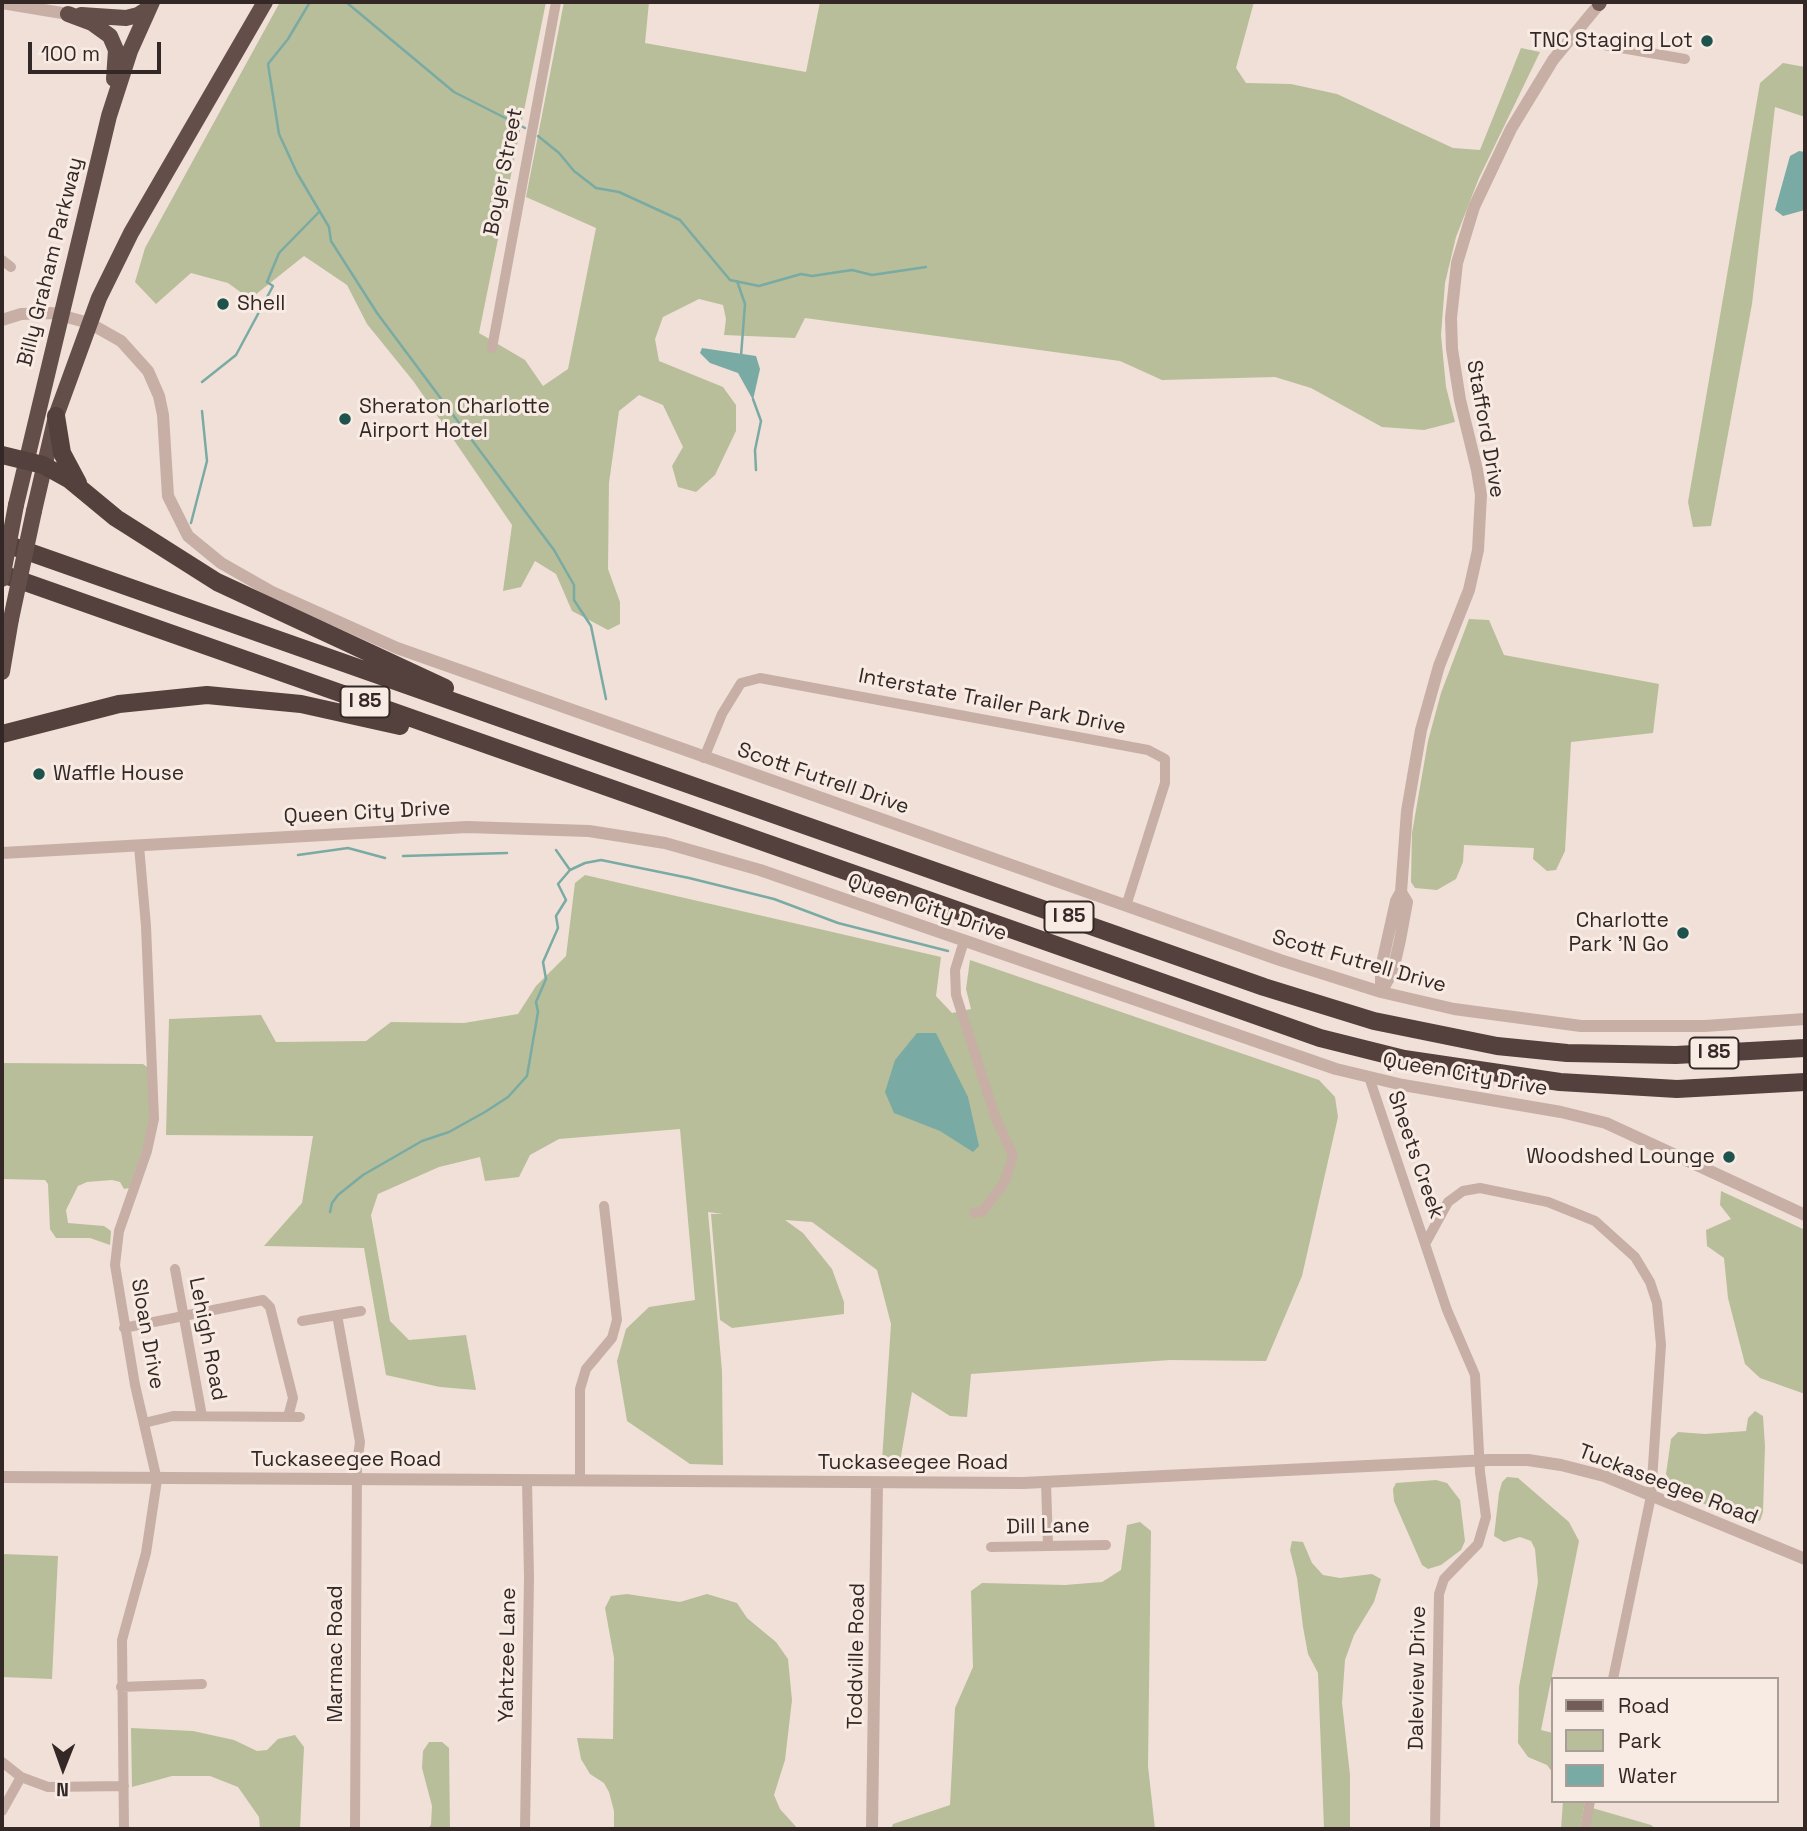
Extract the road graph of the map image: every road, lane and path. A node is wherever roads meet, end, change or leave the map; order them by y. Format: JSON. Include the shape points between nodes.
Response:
{"nodes":[{"id":1,"x":265,"y":2,"type":"edge"},
{"id":2,"x":556,"y":2,"type":"edge"},
{"id":3,"x":2,"y":3,"type":"edge"},
{"id":4,"x":1600,"y":3,"type":"edge"},
{"id":5,"x":151,"y":5,"type":"edge"},
{"id":6,"x":68,"y":14,"type":"junction"},
{"id":7,"x":1569,"y":39,"type":"junction"},
{"id":8,"x":1685,"y":59,"type":"dead end"},
{"id":9,"x":109,"y":116,"type":"junction"},
{"id":10,"x":2,"y":260,"type":"edge"},
{"id":11,"x":12,"y":267,"type":"dead end"},
{"id":12,"x":60,"y":315,"type":"junction"},
{"id":13,"x":2,"y":320,"type":"edge"},
{"id":14,"x":89,"y":323,"type":"junction"},
{"id":15,"x":492,"y":348,"type":"dead end"},
{"id":16,"x":56,"y":416,"type":"junction"},
{"id":17,"x":2,"y":455,"type":"edge"},
{"id":18,"x":35,"y":463,"type":"junction"},
{"id":19,"x":80,"y":486,"type":"junction"},
{"id":20,"x":2,"y":542,"type":"edge"},
{"id":21,"x":2,"y":574,"type":"edge"},
{"id":22,"x":2,"y":579,"type":"edge"},
{"id":23,"x":2,"y":672,"type":"edge"},
{"id":24,"x":527,"y":728,"type":"junction"},
{"id":25,"x":2,"y":734,"type":"edge"},
{"id":26,"x":704,"y":758,"type":"junction"},
{"id":27,"x":554,"y":769,"type":"junction"},
{"id":28,"x":139,"y":846,"type":"junction"},
{"id":29,"x":2,"y":853,"type":"edge"},
{"id":30,"x":1126,"y":906,"type":"junction"},
{"id":31,"x":964,"y":941,"type":"junction"},
{"id":32,"x":1381,"y":992,"type":"junction"},
{"id":33,"x":1805,"y":1019,"type":"edge"},
{"id":34,"x":1805,"y":1048,"type":"edge"},
{"id":35,"x":1369,"y":1077,"type":"junction"},
{"id":36,"x":1805,"y":1082,"type":"edge"},
{"id":37,"x":1726,"y":1087,"type":"junction"},
{"id":38,"x":1805,"y":1089,"type":"edge"},
{"id":39,"x":604,"y":1206,"type":"dead end"},
{"id":40,"x":974,"y":1213,"type":"dead end"},
{"id":41,"x":1805,"y":1215,"type":"edge"},
{"id":42,"x":1425,"y":1244,"type":"junction"},
{"id":43,"x":175,"y":1269,"type":"dead end"},
{"id":44,"x":361,"y":1311,"type":"dead end"},
{"id":45,"x":183,"y":1315,"type":"junction"},
{"id":46,"x":337,"y":1315,"type":"junction"},
{"id":47,"x":302,"y":1321,"type":"dead end"},
{"id":48,"x":124,"y":1328,"type":"junction"},
{"id":49,"x":202,"y":1416,"type":"junction"},
{"id":50,"x":288,"y":1417,"type":"junction"},
{"id":51,"x":300,"y":1417,"type":"dead end"},
{"id":52,"x":144,"y":1423,"type":"junction"},
{"id":53,"x":1479,"y":1460,"type":"junction"},
{"id":54,"x":2,"y":1477,"type":"edge"},
{"id":55,"x":357,"y":1479,"type":"junction"},
{"id":56,"x":157,"y":1480,"type":"junction"},
{"id":57,"x":527,"y":1481,"type":"junction"},
{"id":58,"x":580,"y":1481,"type":"junction"},
{"id":59,"x":1046,"y":1482,"type":"junction"},
{"id":60,"x":877,"y":1483,"type":"junction"},
{"id":61,"x":1651,"y":1496,"type":"junction"},
{"id":62,"x":1106,"y":1545,"type":"dead end"},
{"id":63,"x":1048,"y":1546,"type":"junction"},
{"id":64,"x":991,"y":1547,"type":"dead end"},
{"id":65,"x":1805,"y":1559,"type":"edge"},
{"id":66,"x":1613,"y":1677,"type":"edge"},
{"id":67,"x":202,"y":1684,"type":"dead end"},
{"id":68,"x":121,"y":1687,"type":"junction"},
{"id":69,"x":2,"y":1762,"type":"edge"},
{"id":70,"x":21,"y":1777,"type":"junction"},
{"id":71,"x":124,"y":1786,"type":"junction"},
{"id":72,"x":1590,"y":1803,"type":"edge"},
{"id":73,"x":2,"y":1811,"type":"edge"},
{"id":74,"x":124,"y":1829,"type":"edge"},
{"id":75,"x":355,"y":1829,"type":"edge"},
{"id":76,"x":525,"y":1829,"type":"edge"},
{"id":77,"x":872,"y":1829,"type":"edge"},
{"id":78,"x":1435,"y":1829,"type":"edge"},
{"id":79,"x":1585,"y":1829,"type":"edge"}],
"edges":[{"from":1,"to":14,"type":"highway","name":"Billy Graham Parkway","via":[[131,233]]},
{"from":2,"to":15,"type":"street","name":"Boyer Street"},
{"from":3,"to":6,"type":"street"},
{"from":4,"to":7,"type":"street","name":"Stafford Drive"},
{"from":5,"to":6,"type":"highway","via":[[126,18]]},
{"from":5,"to":9,"type":"highway","name":"Billy Graham Parkway"},
{"from":6,"to":9,"type":"highway","via":[[110,36],[116,50]]},
{"from":7,"to":8,"type":"street"},
{"from":7,"to":32,"type":"street","name":"Stafford Drive","via":[[1511,130],[1471,215],[1457,263],[1452,349],[1476,461],[1478,550],[1469,590],[1420,730],[1401,892],[1407,902],[1393,971]]},
{"from":9,"to":12,"type":"highway","name":"Billy Graham Parkway"},
{"from":10,"to":11,"type":"street"},
{"from":12,"to":13,"type":"street","name":"Scott Futrell Drive","via":[[37,312]]},
{"from":12,"to":14,"type":"street","name":"Scott Futrell Drive"},
{"from":12,"to":18,"type":"highway","name":"Billy Graham Parkway"},
{"from":14,"to":16,"type":"highway","name":"Billy Graham Parkway"},
{"from":14,"to":26,"type":"street","name":"Scott Futrell Drive","via":[[133,352],[152,380],[163,415],[168,496],[179,522],[206,553],[282,597],[397,648]]},
{"from":16,"to":18,"type":"highway","name":"Billy Graham Parkway"},
{"from":16,"to":19,"type":"highway","via":[[62,453]]},
{"from":17,"to":18,"type":"highway"},
{"from":18,"to":19,"type":"highway"},
{"from":18,"to":22,"type":"highway","name":"Billy Graham Parkway","bridge":true,"via":[[16,505]]},
{"from":18,"to":23,"type":"highway","name":"Billy Graham Parkway","bridge":true,"via":[[34,511]]},
{"from":19,"to":24,"type":"highway","via":[[116,518],[217,582]]},
{"from":20,"to":24,"type":"highway","number":"I 85"},
{"from":21,"to":27,"type":"highway","number":"I 85"},
{"from":24,"to":34,"type":"highway","number":"I 85","via":[[1264,987],[1374,1021],[1497,1046],[1567,1053],[1676,1055]]},
{"from":25,"to":27,"type":"highway","via":[[120,704],[180,696],[229,696],[364,716]]},
{"from":26,"to":30,"type":"street","name":"Scott Futrell Drive"},
{"from":26,"to":30,"type":"street","name":"Interstate Trailer Park Drive","via":[[722,713],[741,683],[760,678],[1148,750],[1165,759],[1166,783]]},
{"from":27,"to":37,"type":"highway","number":"I 85","via":[[1346,1045],[1475,1072],[1560,1082]]},
{"from":28,"to":29,"type":"street","name":"Queen City Drive"},
{"from":28,"to":31,"type":"street","name":"Queen City Drive","via":[[467,827],[589,831],[664,842],[723,858]]},
{"from":28,"to":48,"type":"street","name":"Sloan Drive","via":[[154,1119],[119,1231],[116,1254]]},
{"from":30,"to":32,"type":"street","name":"Scott Futrell Drive"},
{"from":31,"to":35,"type":"street","name":"Queen City Drive"},
{"from":31,"to":40,"type":"street","via":[[955,970],[956,995],[1013,1157],[1004,1183],[983,1211]]},
{"from":32,"to":33,"type":"street","name":"Scott Futrell Drive","via":[[1454,1009],[1581,1026],[1705,1026]]},
{"from":35,"to":41,"type":"street","name":"Queen City Drive","via":[[1606,1123]]},
{"from":35,"to":42,"type":"street","name":"Sheets Creek"},
{"from":36,"to":37,"type":"highway","number":"I 85"},
{"from":37,"to":38,"type":"highway"},
{"from":39,"to":58,"type":"street","via":[[617,1320],[612,1338],[586,1369],[580,1390]]},
{"from":42,"to":53,"type":"street","name":"Sheets Creek","via":[[1443,1301],[1475,1375]]},
{"from":42,"to":61,"type":"street","via":[[1448,1202],[1463,1191],[1480,1188],[1577,1211],[1624,1245],[1650,1282],[1660,1324]]},
{"from":43,"to":45,"type":"street","name":"Lehigh Road"},
{"from":44,"to":46,"type":"street"},
{"from":45,"to":48,"type":"street"},
{"from":45,"to":49,"type":"street","name":"Lehigh Road"},
{"from":45,"to":50,"type":"street","via":[[267,1301],[293,1398]]},
{"from":46,"to":47,"type":"street"},
{"from":46,"to":55,"type":"street","name":"Marmac Road","via":[[360,1442]]},
{"from":48,"to":52,"type":"street","name":"Sloan Drive"},
{"from":49,"to":50,"type":"street"},
{"from":49,"to":52,"type":"street"},
{"from":50,"to":51,"type":"street"},
{"from":52,"to":56,"type":"street","name":"Sloan Drive"},
{"from":53,"to":59,"type":"street","name":"Tuckaseegee Road"},
{"from":53,"to":61,"type":"street","name":"Tuckaseegee Road","via":[[1561,1465],[1604,1476]]},
{"from":53,"to":78,"type":"street","name":"Daleview Drive","via":[[1484,1533],[1444,1579],[1439,1594]]},
{"from":54,"to":56,"type":"street","name":"Tuckaseegee Road"},
{"from":55,"to":56,"type":"street","name":"Tuckaseegee Road"},
{"from":55,"to":57,"type":"street","name":"Tuckaseegee Road"},
{"from":55,"to":75,"type":"street","name":"Marmac Road"},
{"from":56,"to":68,"type":"street","name":"Sloan Drive","via":[[146,1553],[122,1640]]},
{"from":57,"to":58,"type":"street","name":"Tuckaseegee Road"},
{"from":57,"to":76,"type":"street","name":"Yahtzee Lane"},
{"from":58,"to":60,"type":"street","name":"Tuckaseegee Road"},
{"from":59,"to":60,"type":"street","name":"Tuckaseegee Road"},
{"from":59,"to":63,"type":"street"},
{"from":60,"to":77,"type":"street","name":"Toddville Road"},
{"from":61,"to":65,"type":"street","name":"Tuckaseegee Road"},
{"from":61,"to":66,"type":"street"},
{"from":62,"to":63,"type":"street","name":"Dill Lane"},
{"from":63,"to":64,"type":"street","name":"Dill Lane"},
{"from":67,"to":68,"type":"street"},
{"from":68,"to":71,"type":"street","name":"Sloan Drive"},
{"from":69,"to":70,"type":"street"},
{"from":70,"to":71,"type":"street","via":[[62,1788]]},
{"from":70,"to":73,"type":"street"},
{"from":71,"to":74,"type":"street","name":"Sloan Drive"},
{"from":72,"to":79,"type":"street"}]}
